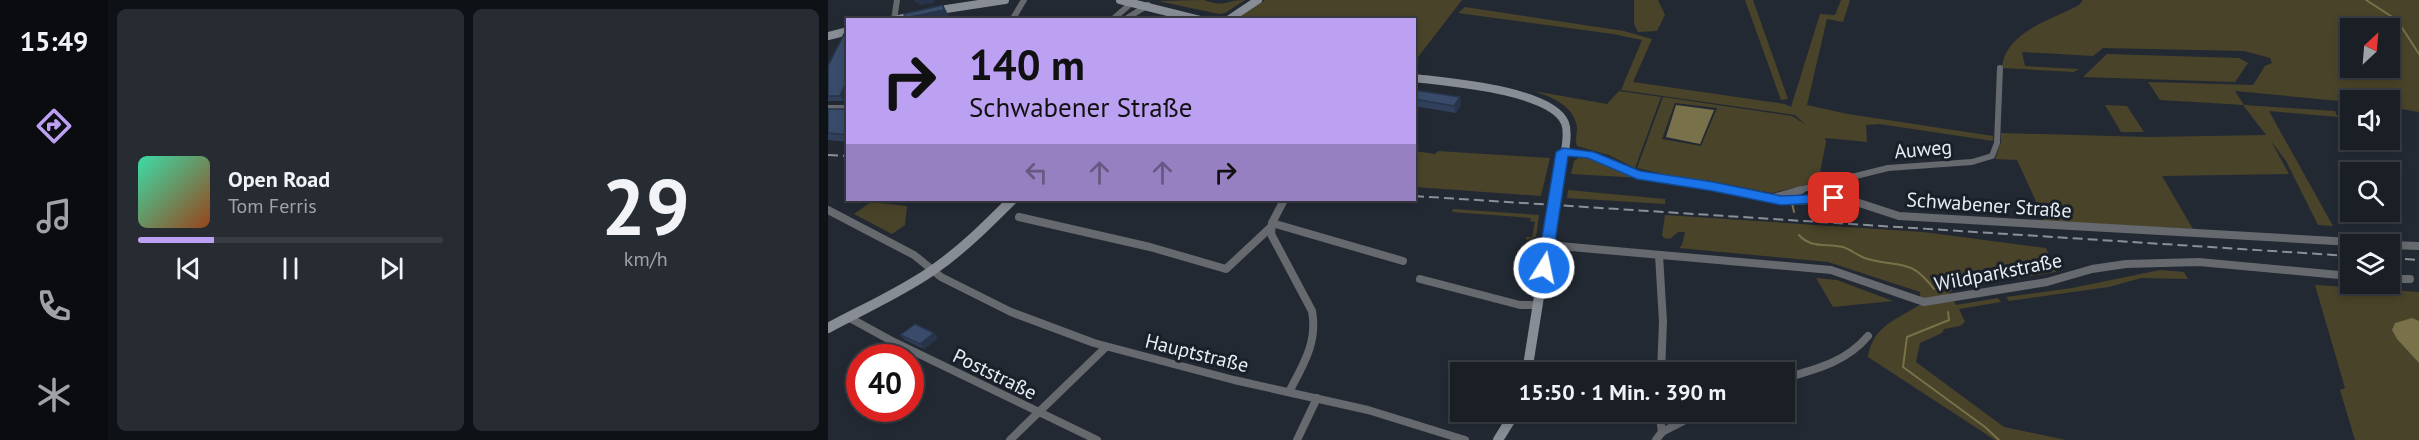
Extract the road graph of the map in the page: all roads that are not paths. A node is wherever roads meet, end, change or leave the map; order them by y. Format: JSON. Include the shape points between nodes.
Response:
{"nodes":[{"id":1,"x":897,"y":0,"type":"edge"},
{"id":2,"x":1005,"y":0,"type":"edge"},
{"id":3,"x":1024,"y":0,"type":"edge"},
{"id":4,"x":1120,"y":0,"type":"edge"},
{"id":5,"x":1258,"y":0,"type":"edge"},
{"id":6,"x":995,"y":1,"type":"edge"},
{"id":7,"x":1148,"y":5,"type":"junction"},
{"id":8,"x":1128,"y":6,"type":"dead end"},
{"id":9,"x":895,"y":18,"type":"edge"},
{"id":10,"x":905,"y":18,"type":"edge"},
{"id":11,"x":1013,"y":18,"type":"edge"},
{"id":12,"x":1114,"y":18,"type":"edge"},
{"id":13,"x":1127,"y":18,"type":"edge"},
{"id":14,"x":1193,"y":18,"type":"edge"},
{"id":15,"x":1231,"y":18,"type":"edge"},
{"id":16,"x":846,"y":32,"type":"edge"},
{"id":17,"x":828,"y":36,"type":"edge"},
{"id":18,"x":2000,"y":68,"type":"dead end"},
{"id":19,"x":1416,"y":78,"type":"edge"},
{"id":20,"x":828,"y":108,"type":"edge"},
{"id":21,"x":846,"y":108,"type":"edge"},
{"id":22,"x":1563,"y":152,"type":"junction"},
{"id":23,"x":1770,"y":198,"type":"junction"},
{"id":24,"x":1011,"y":201,"type":"edge"},
{"id":25,"x":1283,"y":201,"type":"edge"},
{"id":26,"x":828,"y":210,"type":"edge"},
{"id":27,"x":1019,"y":217,"type":"dead end"},
{"id":28,"x":1271,"y":225,"type":"junction"},
{"id":29,"x":2340,"y":242,"type":"edge"},
{"id":30,"x":1548,"y":245,"type":"junction"},
{"id":31,"x":2400,"y":245,"type":"edge"},
{"id":32,"x":2419,"y":246,"type":"edge"},
{"id":33,"x":1659,"y":255,"type":"junction"},
{"id":34,"x":1403,"y":261,"type":"dead end"},
{"id":35,"x":933,"y":270,"type":"junction"},
{"id":36,"x":2340,"y":275,"type":"edge"},
{"id":37,"x":1420,"y":279,"type":"dead end"},
{"id":38,"x":2400,"y":279,"type":"edge"},
{"id":39,"x":2410,"y":279,"type":"dead end"},
{"id":40,"x":1537,"y":305,"type":"junction"},
{"id":41,"x":848,"y":317,"type":"junction"},
{"id":42,"x":828,"y":328,"type":"edge"},
{"id":43,"x":1868,"y":336,"type":"dead end"},
{"id":44,"x":1106,"y":347,"type":"junction"},
{"id":45,"x":1528,"y":362,"type":"edge"},
{"id":46,"x":1661,"y":362,"type":"edge"},
{"id":47,"x":1795,"y":375,"type":"edge"},
{"id":48,"x":1289,"y":392,"type":"junction"},
{"id":49,"x":1317,"y":398,"type":"junction"},
{"id":50,"x":1039,"y":414,"type":"junction"},
{"id":51,"x":1510,"y":422,"type":"edge"},
{"id":52,"x":1684,"y":422,"type":"edge"},
{"id":53,"x":1659,"y":436,"type":"edge"},
{"id":54,"x":1010,"y":440,"type":"edge"},
{"id":55,"x":1097,"y":440,"type":"edge"},
{"id":56,"x":1297,"y":440,"type":"edge"},
{"id":57,"x":1465,"y":440,"type":"edge"},
{"id":58,"x":1498,"y":440,"type":"edge"}],
"edges":[{"from":1,"to":9,"type":"street"},
{"from":2,"to":6,"type":"street"},
{"from":3,"to":11,"type":"street"},
{"from":4,"to":7,"type":"street"},
{"from":5,"to":15,"type":"street"},
{"from":6,"to":10,"type":"street"},
{"from":7,"to":13,"type":"street"},
{"from":7,"to":14,"type":"street"},
{"from":8,"to":12,"type":"street"},
{"from":16,"to":17,"type":"street"},
{"from":18,"to":23,"type":"street","name":"Auweg","via":[[1997,143],[1992,156],[1975,161],[1887,168]]},
{"from":19,"to":22,"type":"street","via":[[1538,99],[1559,114],[1564,123],[1567,141]]},
{"from":20,"to":21,"type":"street"},
{"from":22,"to":23,"type":"street","name":"Schwabener Straße","via":[[1590,155],[1637,174]]},
{"from":22,"to":30,"type":"street"},
{"from":23,"to":29,"type":"street","name":"Schwabener Straße","via":[[1847,199],[1899,216]]},
{"from":24,"to":35,"type":"street"},
{"from":25,"to":28,"type":"street"},
{"from":26,"to":35,"type":"street","name":"Hauptstraße","via":[[914,255]]},
{"from":27,"to":28,"type":"street","via":[[1171,252],[1218,269],[1232,265]]},
{"from":28,"to":34,"type":"street"},
{"from":28,"to":48,"type":"street","via":[[1270,234],[1316,325],[1316,339]]},
{"from":30,"to":33,"type":"street","name":"Wildparkstraße"},
{"from":30,"to":40,"type":"street"},
{"from":31,"to":32,"type":"street","name":"Schwabener Straße"},
{"from":33,"to":36,"type":"street","name":"Wildparkstraße","via":[[1831,270],[1924,302],[2036,284],[2126,264],[2199,262]]},
{"from":33,"to":46,"type":"street"},
{"from":35,"to":41,"type":"street"},
{"from":35,"to":44,"type":"street","name":"Hauptstraße","via":[[1011,312]]},
{"from":37,"to":40,"type":"street","via":[[1520,305]]},
{"from":38,"to":39,"type":"street"},
{"from":40,"to":45,"type":"street"},
{"from":41,"to":42,"type":"street"},
{"from":41,"to":50,"type":"street","name":"Poststraße"},
{"from":43,"to":47,"type":"street","via":[[1843,360]]},
{"from":44,"to":48,"type":"street","name":"Hauptstraße"},
{"from":44,"to":50,"type":"street"},
{"from":48,"to":49,"type":"street","name":"Hauptstraße"},
{"from":49,"to":56,"type":"street"},
{"from":49,"to":57,"type":"street","name":"Hauptstraße"},
{"from":50,"to":54,"type":"street"},
{"from":50,"to":55,"type":"street","name":"Poststraße"},
{"from":51,"to":58,"type":"street"},
{"from":52,"to":53,"type":"street"}]}
